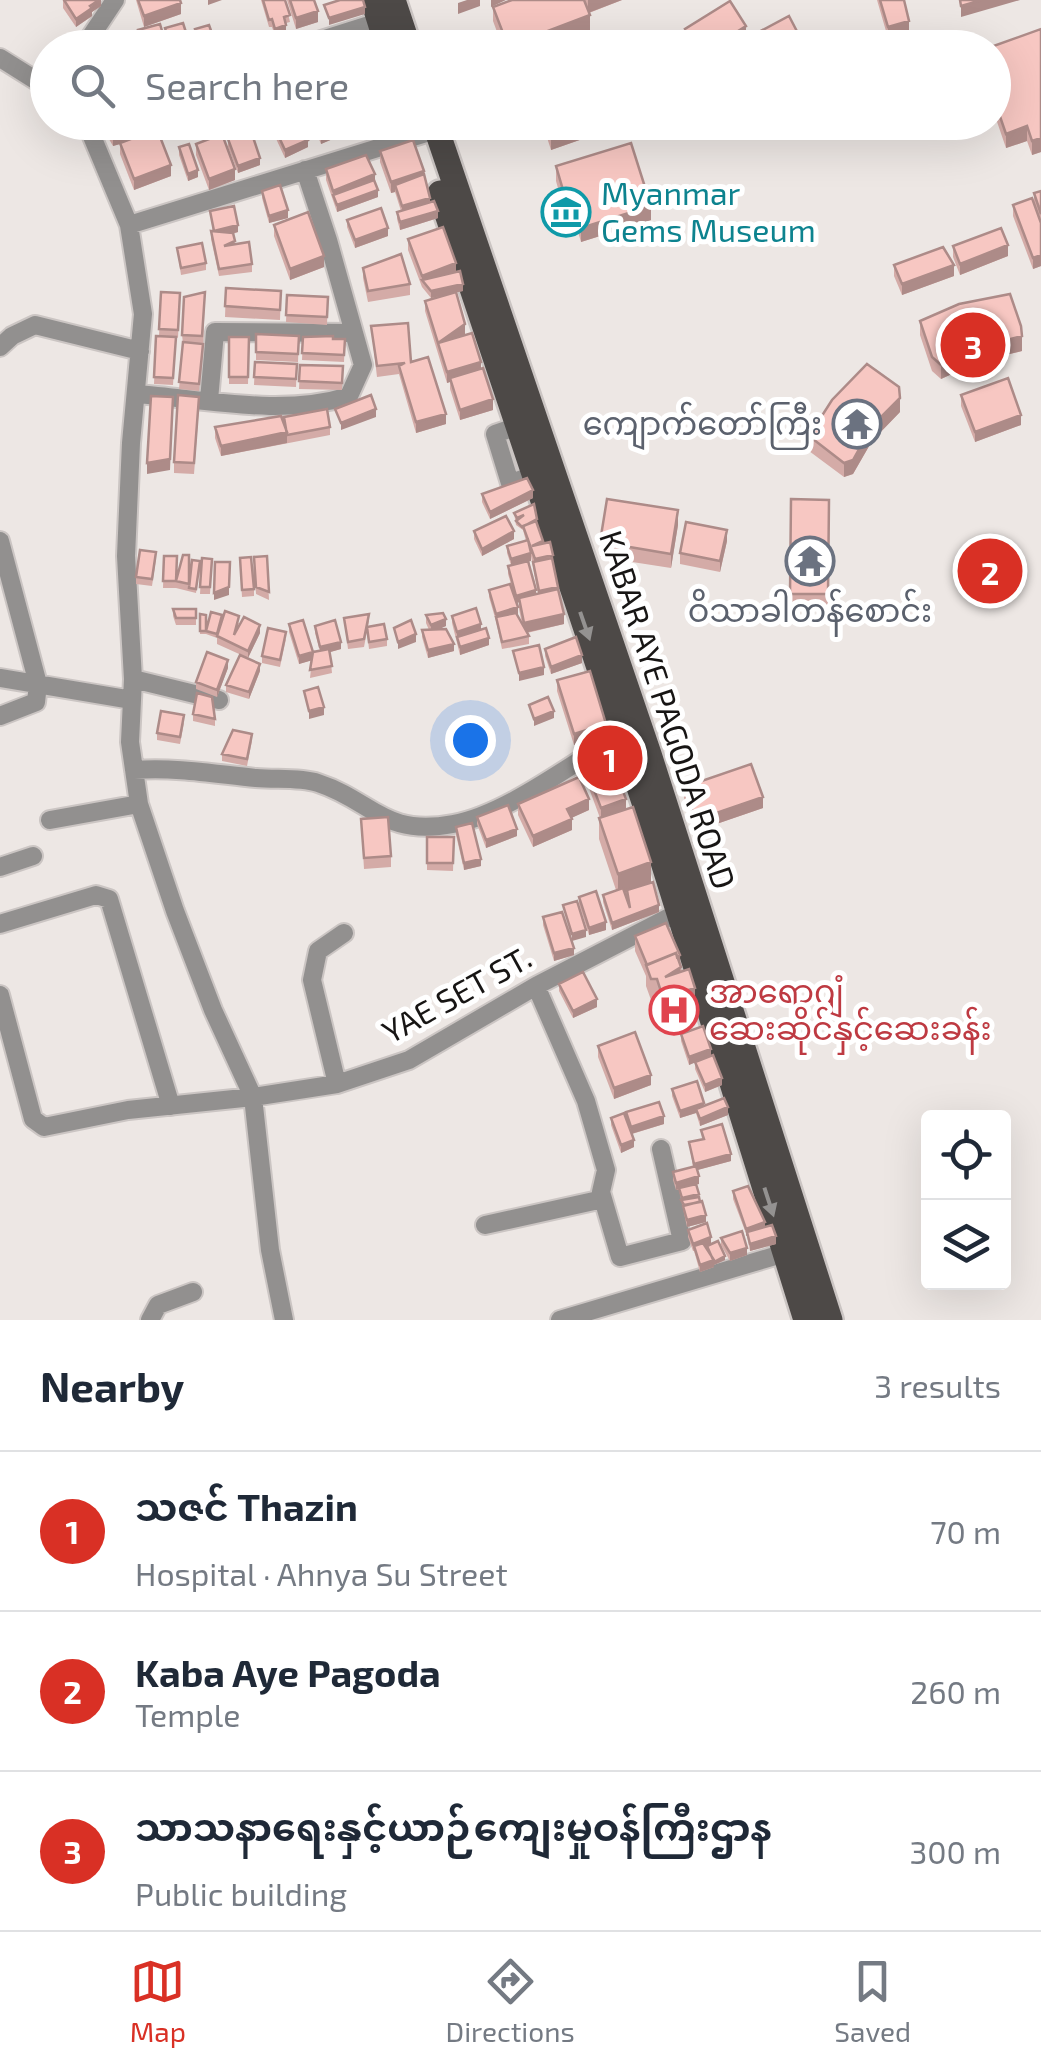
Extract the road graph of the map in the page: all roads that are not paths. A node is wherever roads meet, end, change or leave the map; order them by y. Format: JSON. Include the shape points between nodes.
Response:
{"nodes":[{"id":1,"x":116,"y":0,"type":"edge"},
{"id":2,"x":386,"y":9,"type":"edge"},
{"id":3,"x":95,"y":30,"type":"edge"},
{"id":4,"x":338,"y":30,"type":"edge"},
{"id":5,"x":0,"y":58,"type":"edge"},
{"id":6,"x":30,"y":77,"type":"edge"},
{"id":7,"x":94,"y":140,"type":"edge"},
{"id":8,"x":392,"y":140,"type":"edge"},
{"id":9,"x":431,"y":140,"type":"edge"},
{"id":10,"x":432,"y":140,"type":"edge"},
{"id":11,"x":305,"y":170,"type":"junction"},
{"id":12,"x":129,"y":225,"type":"junction"},
{"id":13,"x":354,"y":333,"type":"junction"},
{"id":14,"x":0,"y":347,"type":"edge"},
{"id":15,"x":140,"y":352,"type":"junction"},
{"id":16,"x":136,"y":394,"type":"junction"},
{"id":17,"x":209,"y":400,"type":"junction"},
{"id":18,"x":0,"y":541,"type":"edge"},
{"id":19,"x":7,"y":604,"type":"edge"},
{"id":20,"x":0,"y":678,"type":"edge"},
{"id":21,"x":134,"y":679,"type":"junction"},
{"id":22,"x":38,"y":684,"type":"junction"},
{"id":23,"x":132,"y":700,"type":"junction"},
{"id":24,"x":219,"y":700,"type":"edge"},
{"id":25,"x":0,"y":716,"type":"edge"},
{"id":26,"x":622,"y":734,"type":"junction"},
{"id":27,"x":134,"y":770,"type":"junction"},
{"id":28,"x":140,"y":804,"type":"junction"},
{"id":29,"x":50,"y":820,"type":"dead end"},
{"id":30,"x":34,"y":856,"type":"dead end"},
{"id":31,"x":0,"y":867,"type":"edge"},
{"id":32,"x":688,"y":908,"type":"junction"},
{"id":33,"x":0,"y":924,"type":"edge"},
{"id":34,"x":344,"y":933,"type":"dead end"},
{"id":35,"x":536,"y":986,"type":"junction"},
{"id":36,"x":0,"y":994,"type":"edge"},
{"id":37,"x":337,"y":1084,"type":"junction"},
{"id":38,"x":253,"y":1097,"type":"junction"},
{"id":39,"x":172,"y":1106,"type":"junction"},
{"id":40,"x":757,"y":1130,"type":"junction"},
{"id":41,"x":661,"y":1149,"type":"dead end"},
{"id":42,"x":604,"y":1199,"type":"junction"},
{"id":43,"x":484,"y":1225,"type":"dead end"},
{"id":44,"x":785,"y":1253,"type":"junction"},
{"id":45,"x":192,"y":1292,"type":"dead end"},
{"id":46,"x":817,"y":1317,"type":"edge"},
{"id":47,"x":150,"y":1320,"type":"edge"},
{"id":48,"x":284,"y":1320,"type":"edge"},
{"id":49,"x":560,"y":1320,"type":"edge"}],
"edges":[{"from":1,"to":3,"type":"street"},
{"from":2,"to":4,"type":"street"},
{"from":5,"to":6,"type":"street"},
{"from":7,"to":12,"type":"street"},
{"from":8,"to":11,"type":"street"},
{"from":9,"to":26,"type":"main road","name":"KABAR AYE PAGODA ROAD","one_way":true},
{"from":10,"to":32,"type":"main road","name":"KABAR AYE PAGODA ROAD","via":[[530,398]]},
{"from":11,"to":12,"type":"street"},
{"from":11,"to":13,"type":"street"},
{"from":12,"to":15,"type":"street","via":[[143,314]]},
{"from":13,"to":17,"type":"street","via":[[215,332]]},
{"from":13,"to":17,"type":"street","via":[[363,366],[349,396],[322,405]]},
{"from":14,"to":15,"type":"street","via":[[35,325]]},
{"from":15,"to":16,"type":"street"},
{"from":16,"to":17,"type":"street"},
{"from":16,"to":21,"type":"street","via":[[126,556]]},
{"from":18,"to":19,"type":"street"},
{"from":19,"to":22,"type":"street"},
{"from":20,"to":22,"type":"street"},
{"from":21,"to":23,"type":"street"},
{"from":21,"to":24,"type":"street"},
{"from":22,"to":23,"type":"street"},
{"from":22,"to":25,"type":"street","via":[[36,702]]},
{"from":23,"to":27,"type":"street"},
{"from":26,"to":27,"type":"street","via":[[532,789],[453,824],[390,822],[312,782]]},
{"from":26,"to":32,"type":"main road","name":"KABAR AYE PAGODA ROAD"},
{"from":27,"to":28,"type":"street"},
{"from":28,"to":29,"type":"street"},
{"from":28,"to":38,"type":"street","via":[[174,911]]},
{"from":30,"to":31,"type":"street"},
{"from":32,"to":35,"type":"street","name":"YAE SET ST."},
{"from":32,"to":40,"type":"main road","name":"KABAR AYE PAGODA ROAD"},
{"from":33,"to":39,"type":"street","via":[[96,895],[110,900]]},
{"from":34,"to":37,"type":"street","via":[[318,951],[312,980]]},
{"from":35,"to":37,"type":"street","name":"YAE SET ST.","via":[[410,1060]]},
{"from":35,"to":42,"type":"street","via":[[586,1100],[606,1170]]},
{"from":36,"to":39,"type":"street","name":"YAE SET ST.","via":[[38,1125]]},
{"from":37,"to":38,"type":"street","name":"YAE SET ST."},
{"from":38,"to":39,"type":"street","name":"YAE SET ST."},
{"from":38,"to":48,"type":"street"},
{"from":40,"to":44,"type":"main road","name":"KABAR AYE PAGODA ROAD","one_way":true},
{"from":40,"to":46,"type":"main road","name":"KABAR AYE PAGODA ROAD"},
{"from":41,"to":42,"type":"street","via":[[682,1242],[620,1258]]},
{"from":42,"to":43,"type":"street"},
{"from":44,"to":46,"type":"main road","name":"KABAR AYE PAGODA ROAD"},
{"from":44,"to":49,"type":"street"},
{"from":45,"to":47,"type":"street","via":[[158,1305]]}]}
